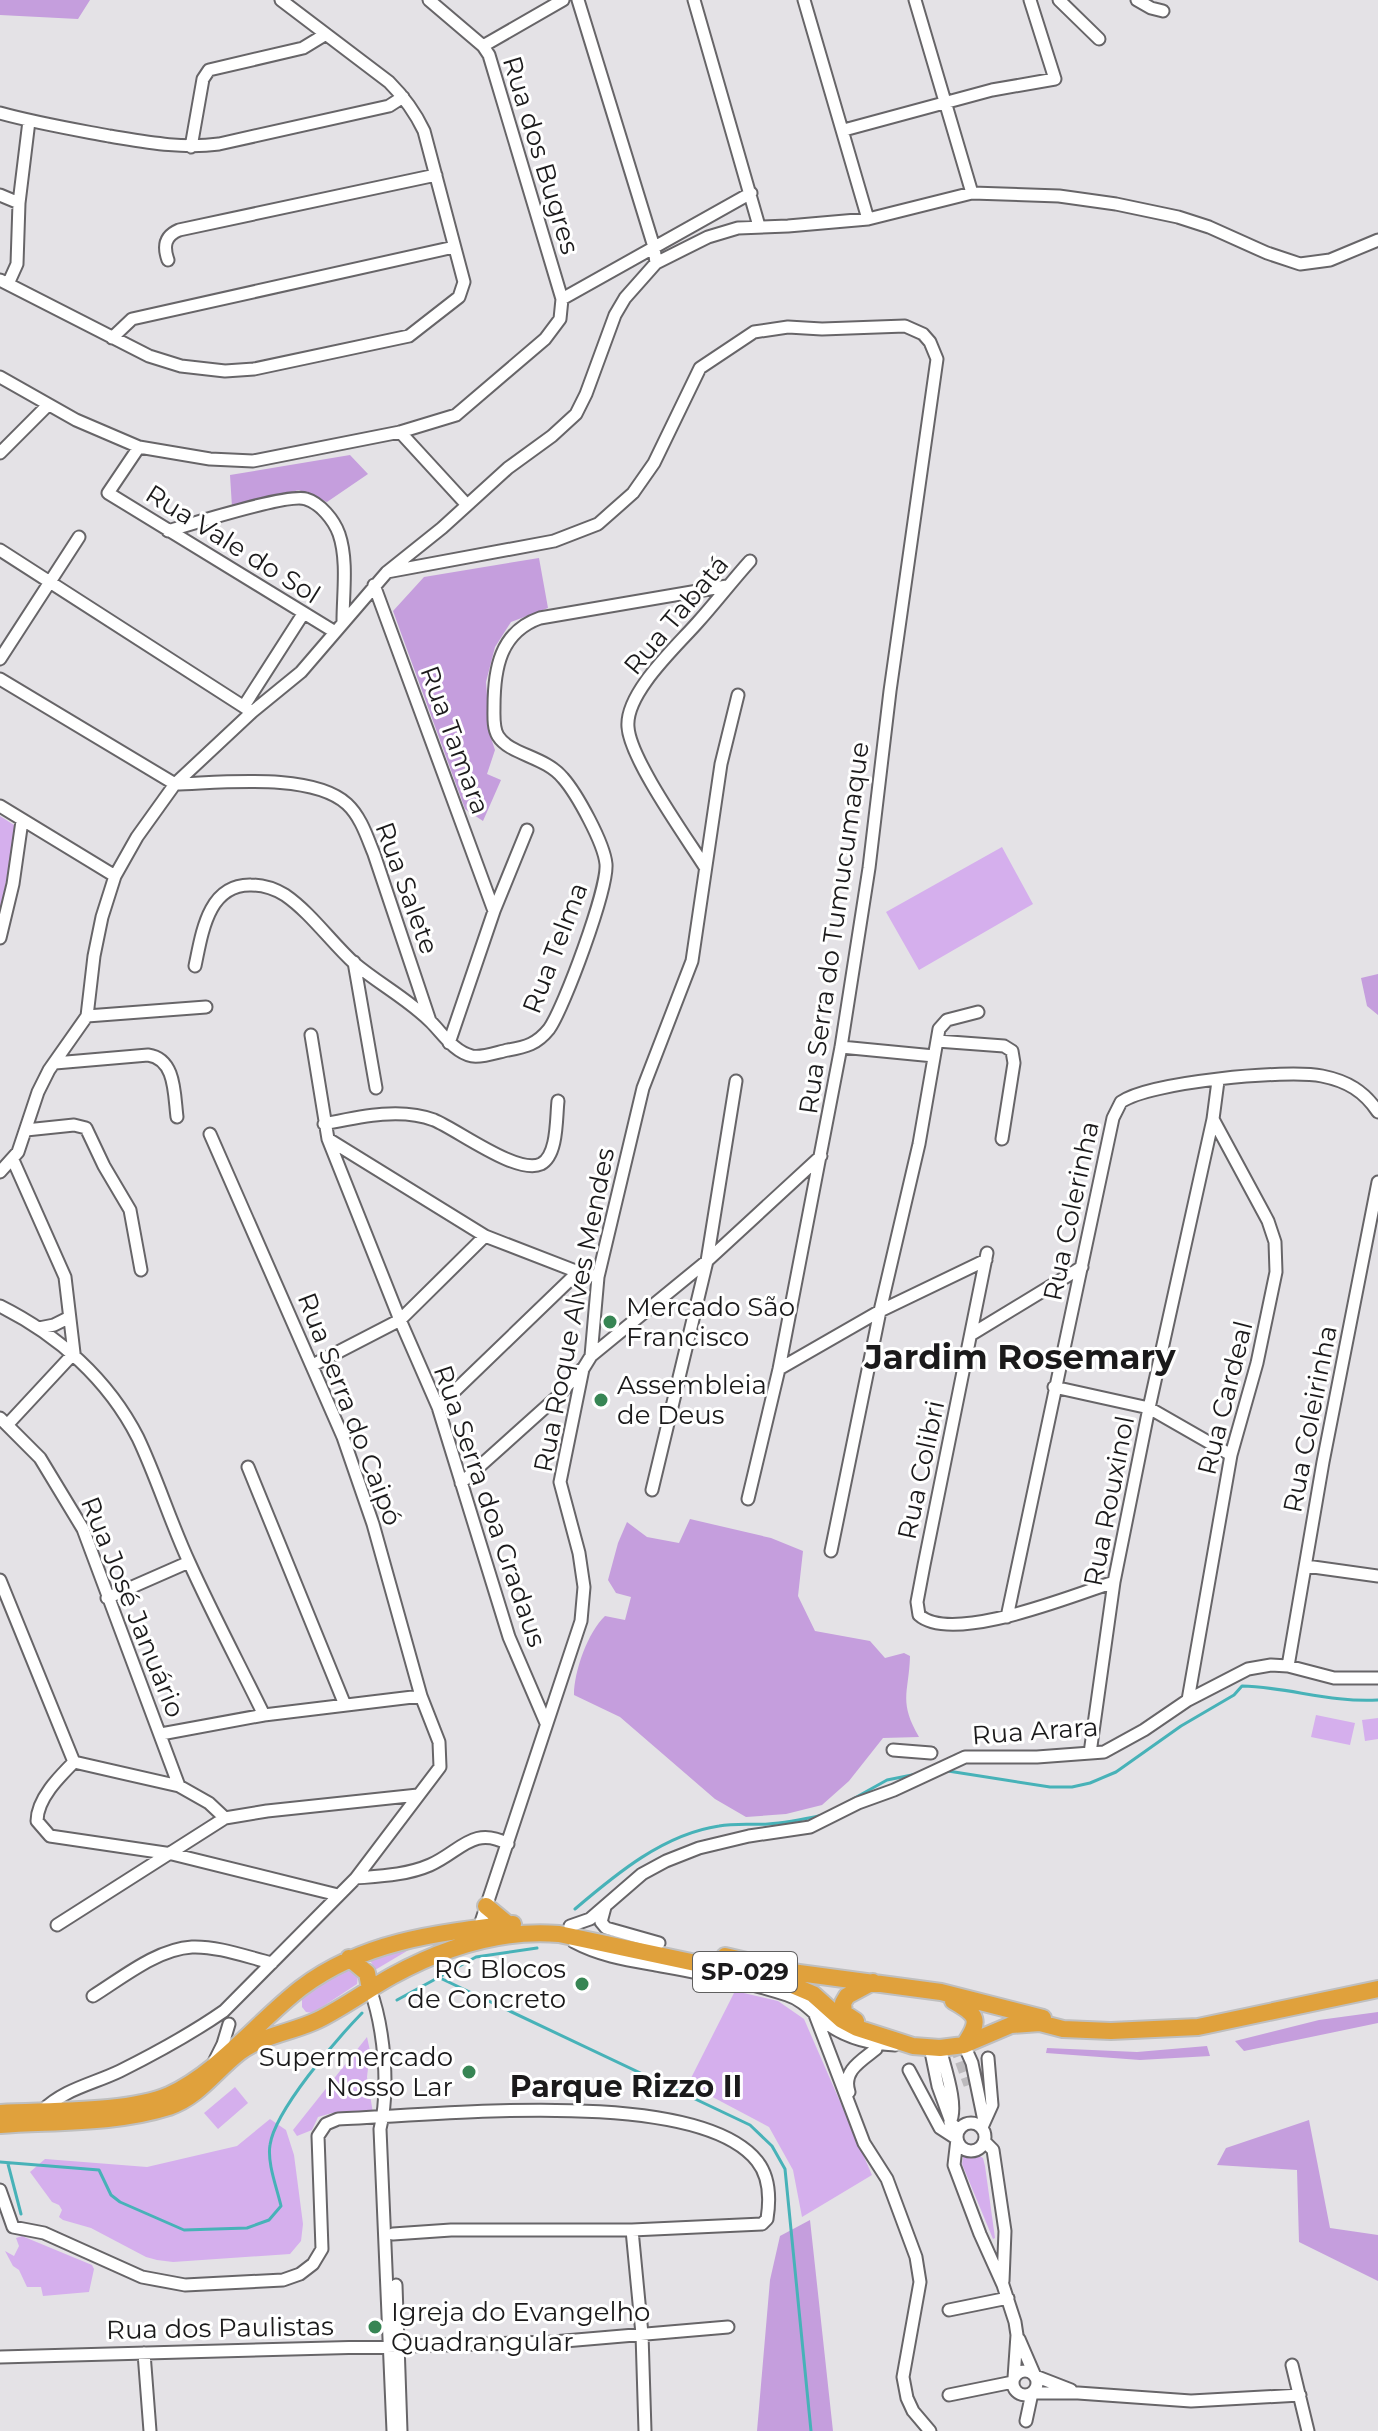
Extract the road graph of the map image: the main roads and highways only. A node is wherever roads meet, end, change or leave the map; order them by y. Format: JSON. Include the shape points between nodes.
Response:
{"nodes":[{"id":1,"x":486,"y":1905,"type":"road end"},
{"id":2,"x":509,"y":1925,"type":"junction"},
{"id":3,"x":479,"y":1928,"type":"junction"},
{"id":4,"x":565,"y":1930,"type":"junction"},
{"id":5,"x":442,"y":1951,"type":"junction"},
{"id":6,"x":349,"y":1958,"type":"junction"},
{"id":7,"x":873,"y":1982,"type":"junction"},
{"id":8,"x":370,"y":1989,"type":"junction"},
{"id":9,"x":1378,"y":1989,"type":"edge"},
{"id":10,"x":298,"y":1990,"type":"junction"},
{"id":11,"x":939,"y":1992,"type":"junction"},
{"id":12,"x":317,"y":2021,"type":"junction"},
{"id":13,"x":1111,"y":2031,"type":"junction"},
{"id":14,"x":879,"y":2042,"type":"junction"},
{"id":15,"x":964,"y":2045,"type":"junction"},
{"id":16,"x":1,"y":2114,"type":"edge"}],
"edges":[{"from":1,"to":2,"type":"highway"},
{"from":2,"to":3,"type":"highway","number":"SP-029"},
{"from":2,"to":4,"type":"highway","number":"SP-029","via":[[533,1922]]},
{"from":3,"to":5,"type":"highway"},
{"from":3,"to":6,"type":"highway","number":"SP-029","via":[[396,1942]]},
{"from":4,"to":5,"type":"highway","number":"SP-029","via":[[509,1934]]},
{"from":4,"to":7,"type":"highway","number":"SP-029"},
{"from":4,"to":14,"type":"highway","number":"SP-029","via":[[785,1982],[813,1994]]},
{"from":5,"to":8,"type":"highway","number":"SP-029"},
{"from":6,"to":8,"type":"highway","via":[[367,1973]]},
{"from":6,"to":10,"type":"highway","number":"SP-029"},
{"from":7,"to":11,"type":"highway","number":"SP-029"},
{"from":7,"to":14,"type":"highway","number":"SP-029","via":[[847,1996],[842,2009]]},
{"from":8,"to":12,"type":"highway","number":"SP-029"},
{"from":9,"to":13,"type":"highway","number":"SP-029","via":[[1198,2027]]},
{"from":10,"to":12,"type":"highway","via":[[298,2011]]},
{"from":10,"to":16,"type":"highway","number":"SP-029","via":[[208,2071],[170,2094],[120,2105]]},
{"from":11,"to":13,"type":"highway","number":"SP-029"},
{"from":11,"to":15,"type":"highway","number":"SP-029","via":[[974,2014],[975,2025]]},
{"from":12,"to":16,"type":"highway","number":"SP-029","via":[[241,2052],[201,2090],[168,2107],[128,2116]]},
{"from":13,"to":15,"type":"highway","number":"SP-029","via":[[1011,2025]]},
{"from":14,"to":15,"type":"highway","number":"SP-029"}]}
